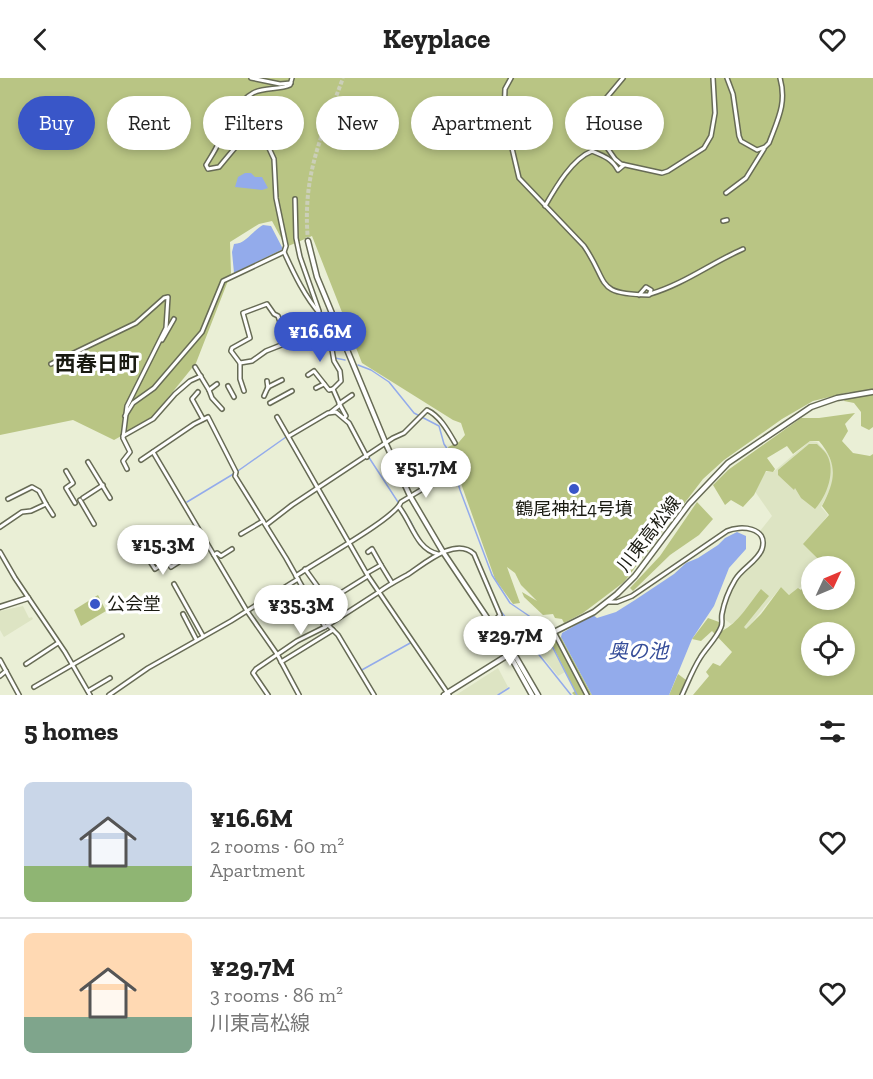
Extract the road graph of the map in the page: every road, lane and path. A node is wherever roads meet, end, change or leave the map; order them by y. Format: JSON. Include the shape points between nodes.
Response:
{"nodes":[{"id":1,"x":251,"y":78,"type":"edge"},
{"id":2,"x":292,"y":78,"type":"edge"},
{"id":3,"x":511,"y":78,"type":"edge"},
{"id":4,"x":623,"y":78,"type":"edge"},
{"id":5,"x":713,"y":78,"type":"edge"},
{"id":6,"x":727,"y":78,"type":"edge"},
{"id":7,"x":780,"y":78,"type":"edge"},
{"id":8,"x":291,"y":83,"type":"junction"},
{"id":9,"x":765,"y":147,"type":"junction"},
{"id":10,"x":624,"y":165,"type":"junction"},
{"id":11,"x":726,"y":193,"type":"dead end"},
{"id":12,"x":295,"y":199,"type":"dead end"},
{"id":13,"x":545,"y":206,"type":"junction"},
{"id":14,"x":308,"y":241,"type":"tunnel mouth"},
{"id":15,"x":743,"y":249,"type":"dead end"},
{"id":16,"x":284,"y":252,"type":"junction"},
{"id":17,"x":639,"y":295,"type":"junction"},
{"id":18,"x":649,"y":295,"type":"junction"},
{"id":19,"x":320,"y":314,"type":"junction"},
{"id":20,"x":174,"y":319,"type":"dead end"},
{"id":21,"x":294,"y":340,"type":"junction"},
{"id":22,"x":158,"y":346,"type":"junction"},
{"id":23,"x":240,"y":363,"type":"junction"},
{"id":24,"x":51,"y":364,"type":"dead end"},
{"id":25,"x":195,"y":367,"type":"dead end"},
{"id":26,"x":308,"y":375,"type":"dead end"},
{"id":27,"x":201,"y":376,"type":"junction"},
{"id":28,"x":282,"y":380,"type":"dead end"},
{"id":29,"x":267,"y":381,"type":"dead end"},
{"id":30,"x":217,"y":384,"type":"dead end"},
{"id":31,"x":324,"y":384,"type":"junction"},
{"id":32,"x":228,"y":386,"type":"dead end"},
{"id":33,"x":268,"y":388,"type":"junction"},
{"id":34,"x":316,"y":388,"type":"dead end"},
{"id":35,"x":333,"y":389,"type":"junction"},
{"id":36,"x":209,"y":390,"type":"junction"},
{"id":37,"x":292,"y":391,"type":"dead end"},
{"id":38,"x":198,"y":392,"type":"dead end"},
{"id":39,"x":244,"y":392,"type":"dead end"},
{"id":40,"x":872,"y":392,"type":"edge"},
{"id":41,"x":352,"y":395,"type":"dead end"},
{"id":42,"x":264,"y":396,"type":"dead end"},
{"id":43,"x":234,"y":397,"type":"dead end"},
{"id":44,"x":270,"y":403,"type":"dead end"},
{"id":45,"x":340,"y":404,"type":"junction"},
{"id":46,"x":222,"y":409,"type":"dead end"},
{"id":47,"x":332,"y":411,"type":"junction"},
{"id":48,"x":125,"y":416,"type":"junction"},
{"id":49,"x":278,"y":417,"type":"dead end"},
{"id":50,"x":345,"y":417,"type":"junction"},
{"id":51,"x":203,"y":419,"type":"junction"},
{"id":52,"x":123,"y":436,"type":"junction"},
{"id":53,"x":288,"y":437,"type":"junction"},
{"id":54,"x":455,"y":443,"type":"dead end"},
{"id":55,"x":386,"y":444,"type":"junction"},
{"id":56,"x":153,"y":452,"type":"junction"},
{"id":57,"x":368,"y":456,"type":"junction"},
{"id":58,"x":141,"y":460,"type":"dead end"},
{"id":59,"x":88,"y":462,"type":"dead end"},
{"id":60,"x":127,"y":469,"type":"dead end"},
{"id":61,"x":66,"y":471,"type":"dead end"},
{"id":62,"x":441,"y":478,"type":"dead end"},
{"id":63,"x":103,"y":485,"type":"junction"},
{"id":64,"x":317,"y":488,"type":"junction"},
{"id":65,"x":410,"y":496,"type":"junction"},
{"id":66,"x":110,"y":498,"type":"dead end"},
{"id":67,"x":8,"y":499,"type":"dead end"},
{"id":68,"x":75,"y":503,"type":"dead end"},
{"id":69,"x":46,"y":504,"type":"junction"},
{"id":70,"x":400,"y":505,"type":"junction"},
{"id":71,"x":53,"y":515,"type":"dead end"},
{"id":72,"x":265,"y":523,"type":"junction"},
{"id":73,"x":94,"y":524,"type":"dead end"},
{"id":74,"x":0,"y":527,"type":"edge"},
{"id":75,"x":241,"y":534,"type":"dead end"},
{"id":76,"x":134,"y":535,"type":"dead end"},
{"id":77,"x":349,"y":543,"type":"junction"},
{"id":78,"x":207,"y":544,"type":"junction"},
{"id":79,"x":232,"y":549,"type":"dead end"},
{"id":80,"x":0,"y":552,"type":"edge"},
{"id":81,"x":368,"y":552,"type":"dead end"},
{"id":82,"x":441,"y":553,"type":"junction"},
{"id":83,"x":214,"y":555,"type":"junction"},
{"id":84,"x":381,"y":565,"type":"junction"},
{"id":85,"x":305,"y":569,"type":"junction"},
{"id":86,"x":368,"y":574,"type":"junction"},
{"id":87,"x":297,"y":577,"type":"junction"},
{"id":88,"x":392,"y":583,"type":"junction"},
{"id":89,"x":174,"y":584,"type":"dead end"},
{"id":90,"x":379,"y":592,"type":"junction"},
{"id":91,"x":28,"y":598,"type":"junction"},
{"id":92,"x":608,"y":602,"type":"junction"},
{"id":93,"x":312,"y":604,"type":"junction"},
{"id":94,"x":0,"y":607,"type":"edge"},
{"id":95,"x":247,"y":611,"type":"junction"},
{"id":96,"x":183,"y":614,"type":"dead end"},
{"id":97,"x":292,"y":616,"type":"dead end"},
{"id":98,"x":492,"y":625,"type":"junction"},
{"id":99,"x":327,"y":626,"type":"junction"},
{"id":100,"x":333,"y":630,"type":"junction"},
{"id":101,"x":554,"y":632,"type":"junction"},
{"id":102,"x":122,"y":636,"type":"dead end"},
{"id":103,"x":202,"y":636,"type":"junction"},
{"id":104,"x":479,"y":636,"type":"dead end"},
{"id":105,"x":196,"y":639,"type":"junction"},
{"id":106,"x":58,"y":643,"type":"junction"},
{"id":107,"x":277,"y":654,"type":"junction"},
{"id":108,"x":511,"y":654,"type":"junction"},
{"id":109,"x":0,"y":660,"type":"edge"},
{"id":110,"x":281,"y":662,"type":"junction"},
{"id":111,"x":26,"y":664,"type":"dead end"},
{"id":112,"x":72,"y":665,"type":"junction"},
{"id":113,"x":6,"y":671,"type":"junction"},
{"id":114,"x":0,"y":676,"type":"edge"},
{"id":115,"x":110,"y":678,"type":"dead end"},
{"id":116,"x":34,"y":687,"type":"dead end"},
{"id":117,"x":89,"y":693,"type":"edge"},
{"id":118,"x":447,"y":694,"type":"edge"},
{"id":119,"x":19,"y":695,"type":"edge"},
{"id":120,"x":109,"y":695,"type":"edge"},
{"id":121,"x":268,"y":695,"type":"edge"},
{"id":122,"x":298,"y":695,"type":"edge"},
{"id":123,"x":374,"y":695,"type":"edge"},
{"id":124,"x":532,"y":695,"type":"edge"},
{"id":125,"x":538,"y":695,"type":"edge"},
{"id":126,"x":587,"y":695,"type":"edge"},
{"id":127,"x":682,"y":695,"type":"edge"}],
"edges":[{"from":1,"to":8,"type":"street"},
{"from":2,"to":8,"type":"street"},
{"from":3,"to":13,"type":"street","via":[[503,108],[516,171]]},
{"from":4,"to":10,"type":"street","via":[[591,120],[595,133]]},
{"from":5,"to":10,"type":"street","via":[[714,124],[704,148],[667,172]]},
{"from":6,"to":9,"type":"street","via":[[741,141],[757,150]]},
{"from":7,"to":9,"type":"street","via":[[783,103]]},
{"from":8,"to":16,"type":"street","via":[[248,97],[227,123],[206,165],[208,169],[219,167],[249,131],[261,131],[276,166]]},
{"from":9,"to":11,"type":"street","via":[[746,178]]},
{"from":10,"to":13,"type":"street","via":[[618,170],[607,157],[587,153]]},
{"from":12,"to":19,"type":"street","via":[[300,257]]},
{"from":13,"to":17,"type":"street","via":[[584,246],[604,285],[610,290]]},
{"from":14,"to":55,"type":"street","via":[[317,277]]},
{"from":15,"to":18,"type":"street"},
{"from":16,"to":19,"type":"street","via":[[292,273]]},
{"from":16,"to":48,"type":"street","via":[[223,281],[202,332]]},
{"from":17,"to":18,"type":"street"},
{"from":17,"to":18,"type":"street","via":[[646,287],[651,290]]},
{"from":19,"to":21,"type":"street"},
{"from":19,"to":35,"type":"street","via":[[332,333],[334,361],[340,371],[341,381]]},
{"from":20,"to":22,"type":"street"},
{"from":21,"to":23,"type":"street"},
{"from":21,"to":23,"type":"street","via":[[267,304],[251,309],[243,313],[250,338],[231,351]]},
{"from":22,"to":24,"type":"street","via":[[168,320],[166,296],[136,323]]},
{"from":22,"to":48,"type":"street"},
{"from":23,"to":39,"type":"street"},
{"from":25,"to":27,"type":"street"},
{"from":26,"to":31,"type":"street","via":[[314,371]]},
{"from":27,"to":36,"type":"street"},
{"from":27,"to":52,"type":"street","via":[[175,394],[153,419]]},
{"from":28,"to":33,"type":"street"},
{"from":29,"to":33,"type":"street"},
{"from":30,"to":36,"type":"street"},
{"from":31,"to":34,"type":"street"},
{"from":31,"to":35,"type":"street"},
{"from":32,"to":43,"type":"street"},
{"from":33,"to":42,"type":"street"},
{"from":35,"to":45,"type":"street"},
{"from":36,"to":46,"type":"street"},
{"from":37,"to":44,"type":"street"},
{"from":38,"to":51,"type":"street","via":[[192,399]]},
{"from":40,"to":92,"type":"street","name":"川東高松線","via":[[811,407],[728,463],[689,504],[635,576]]},
{"from":41,"to":45,"type":"street"},
{"from":45,"to":47,"type":"street"},
{"from":45,"to":50,"type":"street"},
{"from":47,"to":50,"type":"street"},
{"from":47,"to":53,"type":"street"},
{"from":48,"to":52,"type":"street"},
{"from":49,"to":53,"type":"street"},
{"from":50,"to":57,"type":"street"},
{"from":51,"to":56,"type":"street"},
{"from":51,"to":72,"type":"street","via":[[208,417],[235,476]]},
{"from":52,"to":60,"type":"street","via":[[130,452],[123,461]]},
{"from":53,"to":64,"type":"street"},
{"from":54,"to":55,"type":"street","via":[[427,410],[404,433]]},
{"from":55,"to":57,"type":"street"},
{"from":55,"to":65,"type":"street"},
{"from":56,"to":58,"type":"street"},
{"from":56,"to":78,"type":"street"},
{"from":57,"to":64,"type":"street"},
{"from":59,"to":63,"type":"street"},
{"from":61,"to":68,"type":"street","via":[[73,483],[66,488]]},
{"from":62,"to":65,"type":"street"},
{"from":63,"to":66,"type":"street"},
{"from":63,"to":73,"type":"street","via":[[82,499]]},
{"from":64,"to":72,"type":"street"},
{"from":64,"to":77,"type":"street"},
{"from":65,"to":70,"type":"street"},
{"from":65,"to":82,"type":"street"},
{"from":67,"to":69,"type":"street","via":[[32,487]]},
{"from":69,"to":71,"type":"street"},
{"from":69,"to":74,"type":"street","via":[[22,512]]},
{"from":70,"to":77,"type":"street"},
{"from":70,"to":82,"type":"street","via":[[422,546],[429,552]]},
{"from":72,"to":75,"type":"street"},
{"from":72,"to":87,"type":"street"},
{"from":76,"to":78,"type":"street","via":[[155,568],[168,561],[171,567]]},
{"from":77,"to":85,"type":"street"},
{"from":77,"to":86,"type":"street"},
{"from":78,"to":83,"type":"street"},
{"from":79,"to":83,"type":"street","via":[[221,556]]},
{"from":80,"to":91,"type":"street"},
{"from":81,"to":84,"type":"street","via":[[372,549]]},
{"from":82,"to":88,"type":"street"},
{"from":82,"to":98,"type":"street"},
{"from":82,"to":98,"type":"street","via":[[460,548],[474,554],[500,615]]},
{"from":83,"to":95,"type":"street"},
{"from":84,"to":86,"type":"street"},
{"from":84,"to":88,"type":"street"},
{"from":85,"to":86,"type":"street","via":[[328,601]]},
{"from":85,"to":87,"type":"street"},
{"from":86,"to":90,"type":"street"},
{"from":87,"to":93,"type":"street"},
{"from":87,"to":95,"type":"street"},
{"from":88,"to":90,"type":"street"},
{"from":89,"to":103,"type":"street"},
{"from":90,"to":99,"type":"street"},
{"from":90,"to":118,"type":"street"},
{"from":91,"to":94,"type":"street"},
{"from":91,"to":106,"type":"street"},
{"from":92,"to":101,"type":"street","name":"川東高松線"},
{"from":92,"to":127,"type":"street","via":[[632,596],[733,528],[746,527],[762,538],[762,549],[734,581],[723,609],[721,628],[699,659]]},
{"from":93,"to":97,"type":"street"},
{"from":93,"to":99,"type":"street"},
{"from":95,"to":103,"type":"street"},
{"from":95,"to":107,"type":"street"},
{"from":96,"to":105,"type":"street"},
{"from":98,"to":104,"type":"street"},
{"from":98,"to":108,"type":"street"},
{"from":99,"to":100,"type":"street"},
{"from":99,"to":107,"type":"street"},
{"from":100,"to":110,"type":"street"},
{"from":100,"to":123,"type":"street"},
{"from":101,"to":108,"type":"street","name":"川東高松線"},
{"from":101,"to":126,"type":"street"},
{"from":102,"to":112,"type":"street"},
{"from":103,"to":105,"type":"street"},
{"from":105,"to":120,"type":"street"},
{"from":106,"to":111,"type":"street"},
{"from":106,"to":112,"type":"street"},
{"from":107,"to":110,"type":"street"},
{"from":107,"to":121,"type":"street","via":[[253,673]]},
{"from":108,"to":118,"type":"street","name":"川東高松線"},
{"from":108,"to":124,"type":"street"},
{"from":108,"to":125,"type":"street"},
{"from":109,"to":113,"type":"street"},
{"from":110,"to":122,"type":"street"},
{"from":112,"to":116,"type":"street"},
{"from":112,"to":117,"type":"street"},
{"from":113,"to":114,"type":"street"},
{"from":113,"to":119,"type":"street"},
{"from":115,"to":117,"type":"street"}]}
